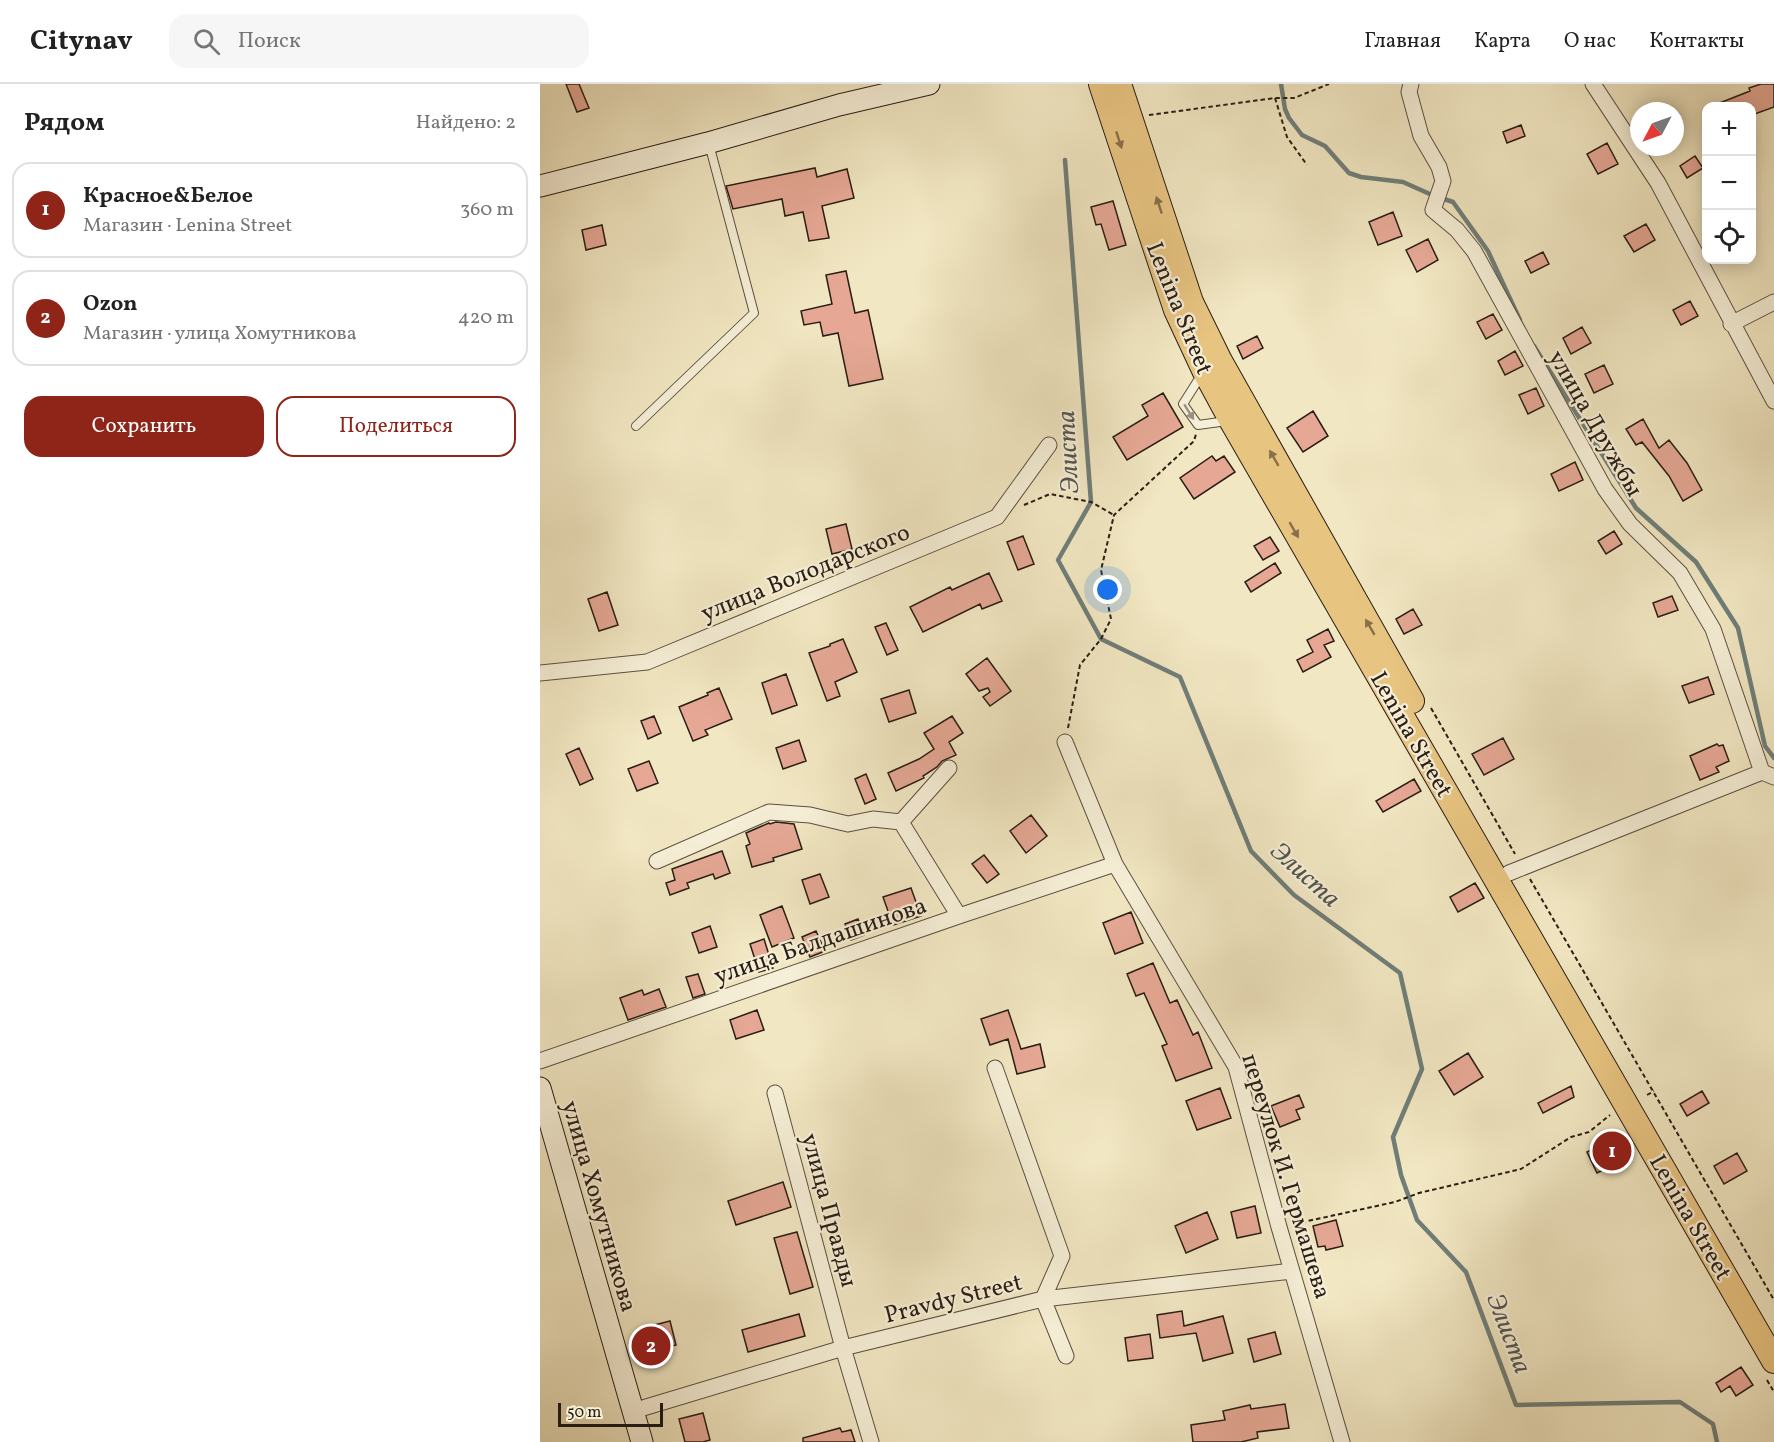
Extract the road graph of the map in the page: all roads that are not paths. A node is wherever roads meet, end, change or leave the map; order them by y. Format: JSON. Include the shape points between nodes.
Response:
{"nodes":[{"id":1,"x":859,"y":84,"type":"edge"},
{"id":2,"x":929,"y":84,"type":"edge"},
{"id":3,"x":1101,"y":84,"type":"edge"},
{"id":4,"x":1119,"y":84,"type":"edge"},
{"id":5,"x":1411,"y":84,"type":"edge"},
{"id":6,"x":1593,"y":84,"type":"edge"},
{"id":7,"x":839,"y":105,"type":"junction"},
{"id":8,"x":708,"y":143,"type":"junction"},
{"id":9,"x":540,"y":186,"type":"edge"},
{"id":10,"x":1774,"y":302,"type":"edge"},
{"id":11,"x":1731,"y":324,"type":"junction"},
{"id":12,"x":1204,"y":370,"type":"junction"},
{"id":13,"x":1774,"y":401,"type":"edge"},
{"id":14,"x":1231,"y":420,"type":"junction"},
{"id":15,"x":636,"y":426,"type":"dead end"},
{"id":16,"x":1050,"y":445,"type":"dead end"},
{"id":17,"x":540,"y":673,"type":"edge"},
{"id":18,"x":1065,"y":742,"type":"road end"},
{"id":19,"x":949,"y":768,"type":"dead end"},
{"id":20,"x":1768,"y":775,"type":"edge"},
{"id":21,"x":901,"y":822,"type":"junction"},
{"id":22,"x":657,"y":861,"type":"dead end"},
{"id":23,"x":1115,"y":864,"type":"junction"},
{"id":24,"x":1509,"y":873,"type":"junction"},
{"id":25,"x":959,"y":916,"type":"junction"},
{"id":26,"x":540,"y":1061,"type":"edge"},
{"id":27,"x":995,"y":1068,"type":"dead end"},
{"id":28,"x":540,"y":1088,"type":"edge"},
{"id":29,"x":775,"y":1093,"type":"dead end"},
{"id":30,"x":1292,"y":1271,"type":"junction"},
{"id":31,"x":1043,"y":1299,"type":"junction"},
{"id":32,"x":1774,"y":1329,"type":"edge"},
{"id":33,"x":843,"y":1348,"type":"junction"},
{"id":34,"x":1066,"y":1356,"type":"dead end"},
{"id":35,"x":1774,"y":1361,"type":"edge"},
{"id":36,"x":633,"y":1412,"type":"junction"},
{"id":37,"x":642,"y":1442,"type":"edge"},
{"id":38,"x":871,"y":1442,"type":"edge"},
{"id":39,"x":1342,"y":1442,"type":"edge"}],
"edges":[{"from":1,"to":7,"type":"street"},
{"from":2,"to":7,"type":"street"},
{"from":3,"to":12,"type":"main road","name":"Lenina Street","one_way":true,"via":[[1176,310]]},
{"from":24,"to":4,"type":"main road","name":"Lenina Street","one_way":true,"via":[[1220,361],[1191,302]]},
{"from":5,"to":20,"type":"street","name":"улица Дружбы","via":[[1409,92],[1421,136],[1443,182],[1433,210],[1474,251],[1605,489],[1630,524],[1680,573],[1713,629]]},
{"from":6,"to":11,"type":"street","via":[[1658,183]]},
{"from":7,"to":8,"type":"street"},
{"from":8,"to":9,"type":"street"},
{"from":8,"to":15,"type":"lane","via":[[754,313]]},
{"from":10,"to":11,"type":"street"},
{"from":11,"to":13,"type":"street"},
{"from":12,"to":14,"type":"main road","name":"Lenina Street"},
{"from":12,"to":14,"type":"lane","one_way":true,"via":[[1184,404],[1198,425]]},
{"from":14,"to":35,"type":"main road","name":"Lenina Street","one_way":true},
{"from":16,"to":17,"type":"street","name":"улица Володарского","via":[[997,518],[647,662]]},
{"from":18,"to":23,"type":"street","name":"переулок И. Гермашева"},
{"from":19,"to":21,"type":"street"},
{"from":20,"to":24,"type":"street"},
{"from":21,"to":22,"type":"street","via":[[873,819],[848,824],[810,815],[769,812]]},
{"from":21,"to":25,"type":"street"},
{"from":23,"to":25,"type":"street","name":"улица Балдашинова"},
{"from":23,"to":30,"type":"street","name":"переулок И. Гермашева","via":[[1236,1067]]},
{"from":24,"to":32,"type":"main road","name":"Lenina Street"},
{"from":25,"to":26,"type":"street","name":"улица Балдашинова"},
{"from":27,"to":31,"type":"street","via":[[1062,1257]]},
{"from":28,"to":36,"type":"street","name":"улица Хомутникова"},
{"from":29,"to":33,"type":"street","name":"улица Правды"},
{"from":30,"to":31,"type":"street","name":"Pravdy Street"},
{"from":30,"to":39,"type":"street","name":"переулок И. Гермашева"},
{"from":31,"to":33,"type":"street","name":"Pravdy Street"},
{"from":31,"to":34,"type":"street"},
{"from":33,"to":36,"type":"street","name":"Pravdy Street"},
{"from":33,"to":38,"type":"street","name":"улица Правды"},
{"from":36,"to":37,"type":"street","name":"улица Хомутникова"}]}
